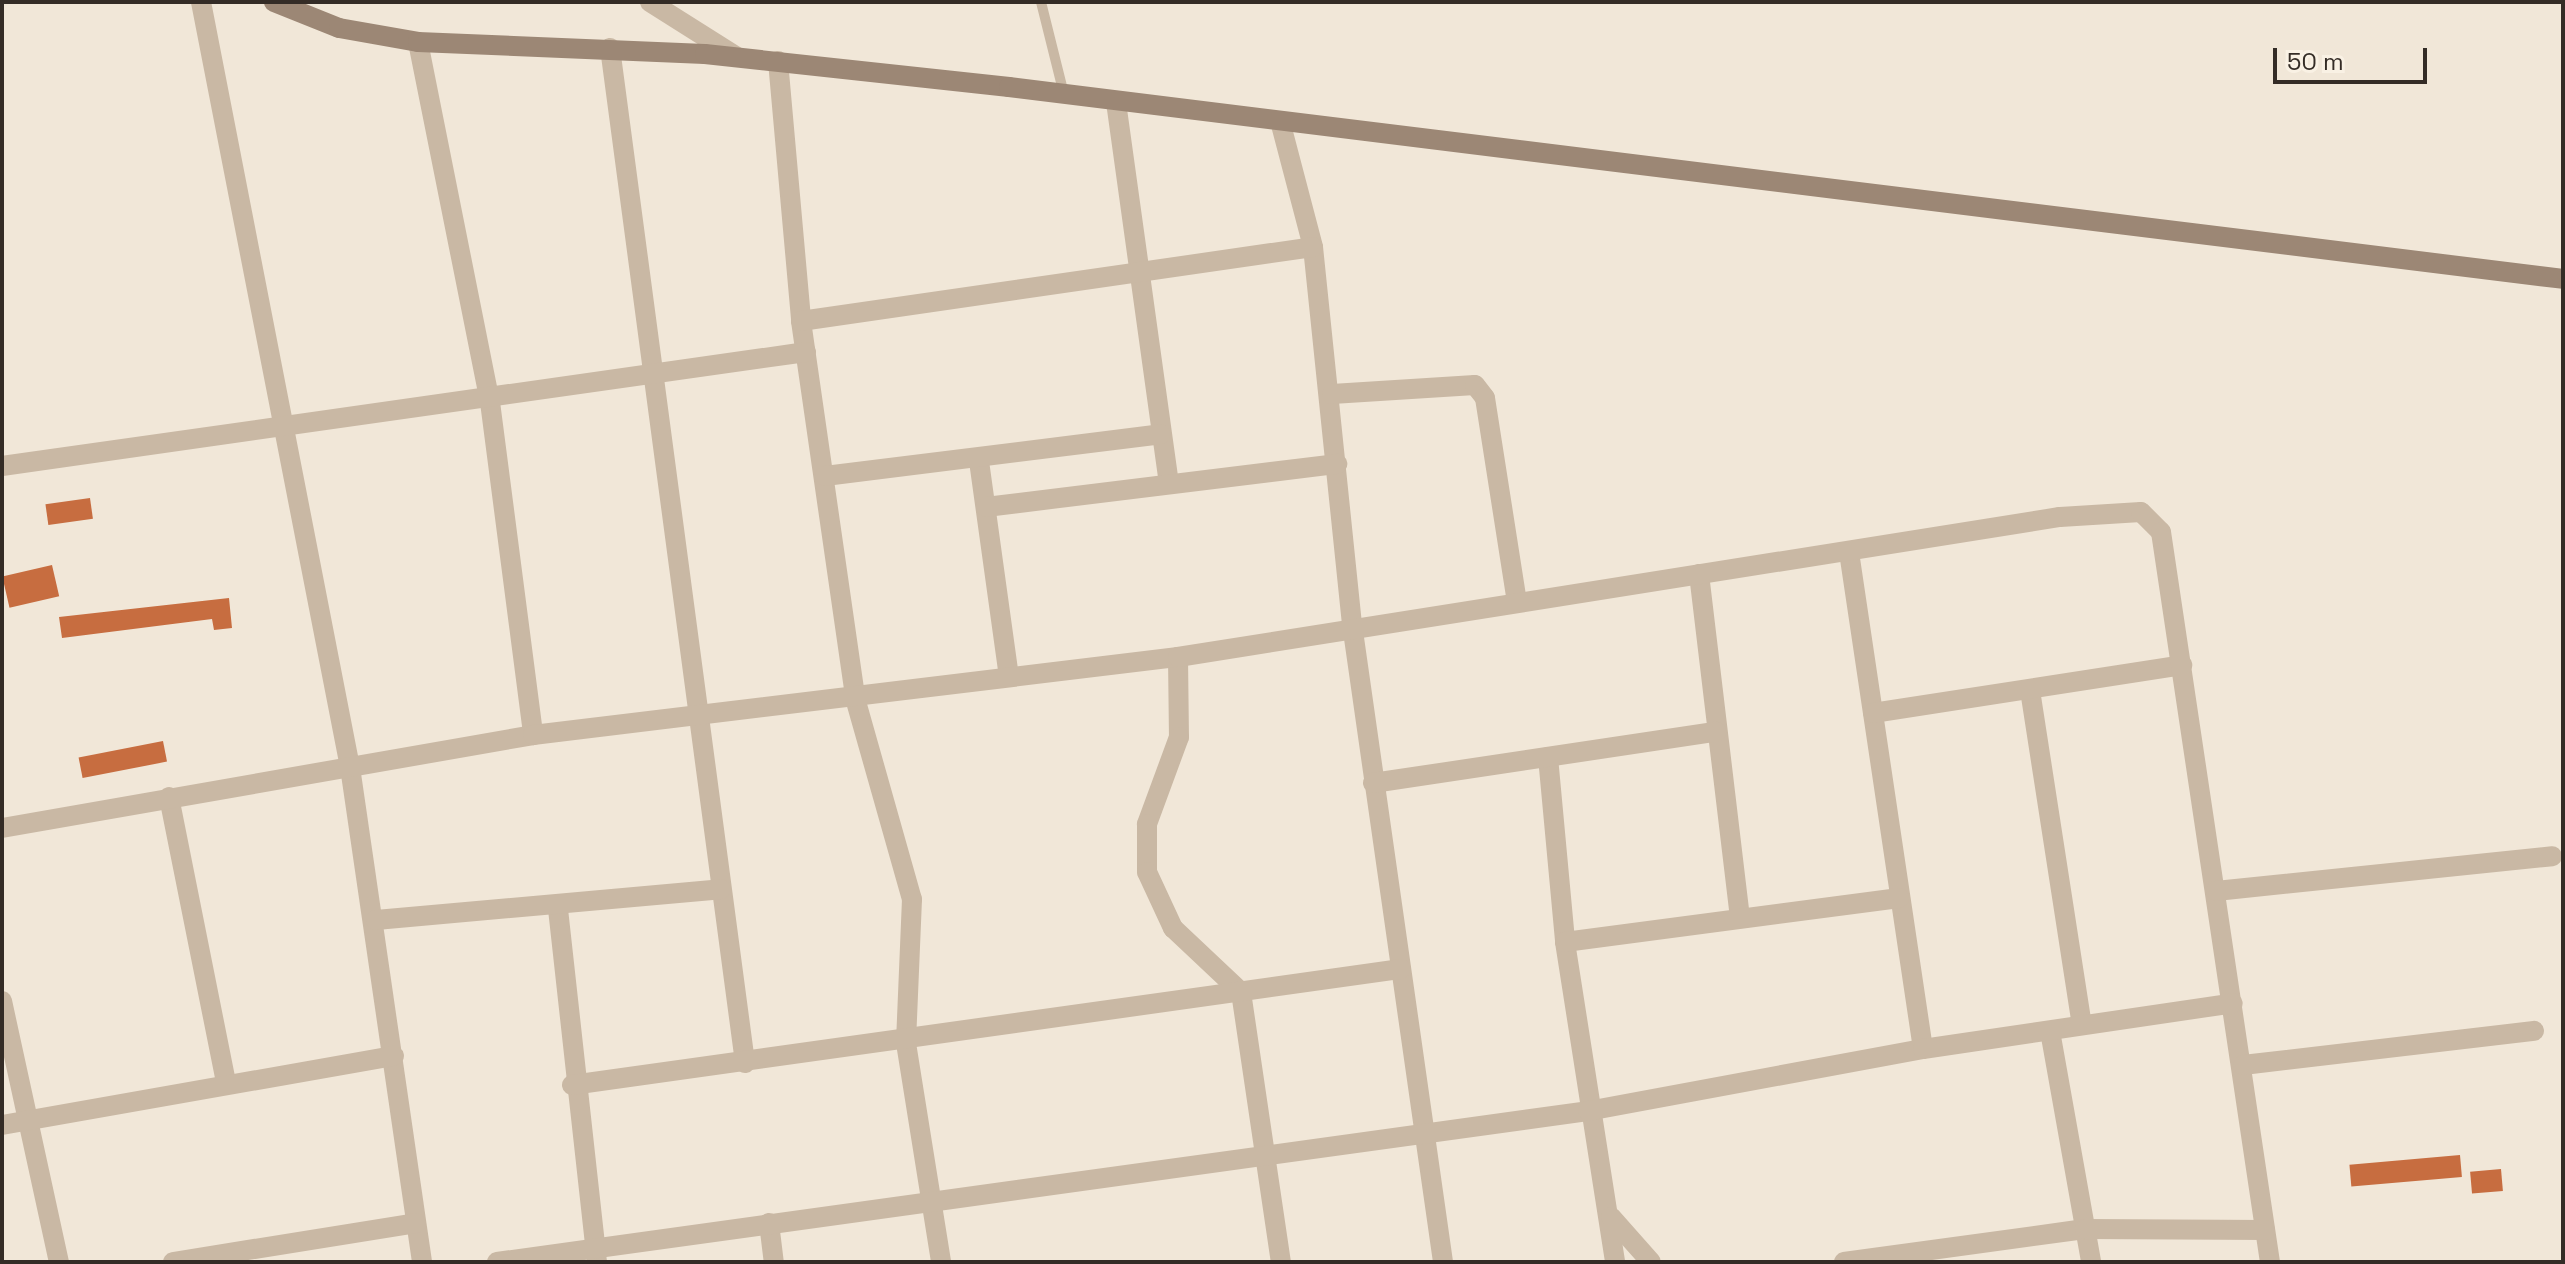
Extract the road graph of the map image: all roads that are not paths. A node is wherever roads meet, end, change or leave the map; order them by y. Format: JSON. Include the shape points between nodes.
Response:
{"nodes":[{"id":1,"x":201,"y":2,"type":"edge"},
{"id":2,"x":274,"y":2,"type":"edge"},
{"id":3,"x":650,"y":2,"type":"edge"},
{"id":4,"x":1041,"y":2,"type":"edge"},
{"id":5,"x":418,"y":42,"type":"junction"},
{"id":6,"x":610,"y":48,"type":"junction"},
{"id":7,"x":737,"y":57,"type":"junction"},
{"id":8,"x":778,"y":61,"type":"junction"},
{"id":9,"x":1064,"y":94,"type":"junction"},
{"id":10,"x":1116,"y":102,"type":"junction"},
{"id":11,"x":1280,"y":121,"type":"junction"},
{"id":12,"x":1313,"y":247,"type":"junction"},
{"id":13,"x":1143,"y":270,"type":"junction"},
{"id":14,"x":2563,"y":279,"type":"edge"},
{"id":15,"x":801,"y":321,"type":"junction"},
{"id":16,"x":806,"y":352,"type":"junction"},
{"id":17,"x":655,"y":374,"type":"junction"},
{"id":18,"x":1332,"y":394,"type":"junction"},
{"id":19,"x":490,"y":402,"type":"junction"},
{"id":20,"x":285,"y":425,"type":"junction"},
{"id":21,"x":1160,"y":434,"type":"junction"},
{"id":22,"x":979,"y":461,"type":"junction"},
{"id":23,"x":1337,"y":464,"type":"junction"},
{"id":24,"x":2,"y":466,"type":"edge"},
{"id":25,"x":825,"y":476,"type":"junction"},
{"id":26,"x":1169,"y":482,"type":"junction"},
{"id":27,"x":986,"y":507,"type":"junction"},
{"id":28,"x":1849,"y":552,"type":"junction"},
{"id":29,"x":1699,"y":574,"type":"junction"},
{"id":30,"x":1517,"y":602,"type":"junction"},
{"id":31,"x":1353,"y":631,"type":"junction"},
{"id":32,"x":1178,"y":657,"type":"junction"},
{"id":33,"x":2182,"y":665,"type":"junction"},
{"id":34,"x":1009,"y":677,"type":"junction"},
{"id":35,"x":2030,"y":690,"type":"junction"},
{"id":36,"x":855,"y":698,"type":"junction"},
{"id":37,"x":699,"y":712,"type":"junction"},
{"id":38,"x":1873,"y":713,"type":"junction"},
{"id":39,"x":1716,"y":732,"type":"junction"},
{"id":40,"x":533,"y":735,"type":"junction"},
{"id":41,"x":1548,"y":757,"type":"junction"},
{"id":42,"x":350,"y":767,"type":"junction"},
{"id":43,"x":1373,"y":783,"type":"junction"},
{"id":44,"x":169,"y":797,"type":"junction"},
{"id":45,"x":2,"y":828,"type":"edge"},
{"id":46,"x":2552,"y":856,"type":"dead end"},
{"id":47,"x":721,"y":889,"type":"junction"},
{"id":48,"x":2216,"y":891,"type":"junction"},
{"id":49,"x":1899,"y":898,"type":"junction"},
{"id":50,"x":558,"y":909,"type":"junction"},
{"id":51,"x":1740,"y":918,"type":"junction"},
{"id":52,"x":376,"y":920,"type":"junction"},
{"id":53,"x":1565,"y":942,"type":"junction"},
{"id":54,"x":1401,"y":969,"type":"junction"},
{"id":55,"x":1241,"y":992,"type":"junction"},
{"id":56,"x":2,"y":1001,"type":"edge"},
{"id":57,"x":2233,"y":1003,"type":"junction"},
{"id":58,"x":2082,"y":1025,"type":"junction"},
{"id":59,"x":2050,"y":1031,"type":"junction"},
{"id":60,"x":2534,"y":1031,"type":"dead end"},
{"id":61,"x":906,"y":1043,"type":"junction"},
{"id":62,"x":1923,"y":1049,"type":"junction"},
{"id":63,"x":394,"y":1056,"type":"junction"},
{"id":64,"x":745,"y":1063,"type":"junction"},
{"id":65,"x":2243,"y":1065,"type":"junction"},
{"id":66,"x":226,"y":1083,"type":"junction"},
{"id":67,"x":572,"y":1085,"type":"junction"},
{"id":68,"x":1588,"y":1111,"type":"junction"},
{"id":69,"x":30,"y":1120,"type":"junction"},
{"id":70,"x":2,"y":1125,"type":"edge"},
{"id":71,"x":1426,"y":1131,"type":"junction"},
{"id":72,"x":1267,"y":1151,"type":"junction"},
{"id":73,"x":932,"y":1198,"type":"junction"},
{"id":74,"x":1606,"y":1211,"type":"junction"},
{"id":75,"x":416,"y":1223,"type":"junction"},
{"id":76,"x":769,"y":1223,"type":"junction"},
{"id":77,"x":2085,"y":1229,"type":"junction"},
{"id":78,"x":2265,"y":1230,"type":"junction"},
{"id":79,"x":596,"y":1254,"type":"edge"},
{"id":80,"x":252,"y":1256,"type":"edge"},
{"id":81,"x":59,"y":1262,"type":"edge"},
{"id":82,"x":173,"y":1262,"type":"edge"},
{"id":83,"x":422,"y":1262,"type":"edge"},
{"id":84,"x":497,"y":1262,"type":"edge"},
{"id":85,"x":774,"y":1262,"type":"edge"},
{"id":86,"x":941,"y":1262,"type":"edge"},
{"id":87,"x":1281,"y":1262,"type":"edge"},
{"id":88,"x":1443,"y":1262,"type":"edge"},
{"id":89,"x":1615,"y":1262,"type":"edge"},
{"id":90,"x":1651,"y":1262,"type":"edge"},
{"id":91,"x":1844,"y":1262,"type":"edge"},
{"id":92,"x":2091,"y":1262,"type":"edge"},
{"id":93,"x":2270,"y":1262,"type":"edge"}],
"edges":[{"from":1,"to":20,"type":"street"},
{"from":2,"to":5,"type":"main road","via":[[339,28]]},
{"from":3,"to":7,"type":"street"},
{"from":4,"to":9,"type":"lane"},
{"from":5,"to":6,"type":"main road"},
{"from":5,"to":19,"type":"street"},
{"from":6,"to":7,"type":"main road"},
{"from":6,"to":17,"type":"street"},
{"from":7,"to":8,"type":"main road"},
{"from":8,"to":9,"type":"main road"},
{"from":8,"to":15,"type":"street"},
{"from":9,"to":10,"type":"main road"},
{"from":10,"to":11,"type":"main road"},
{"from":10,"to":13,"type":"street"},
{"from":11,"to":12,"type":"street"},
{"from":11,"to":14,"type":"main road"},
{"from":12,"to":13,"type":"street"},
{"from":12,"to":18,"type":"street"},
{"from":13,"to":15,"type":"street"},
{"from":13,"to":21,"type":"street"},
{"from":15,"to":16,"type":"street"},
{"from":16,"to":17,"type":"street"},
{"from":16,"to":25,"type":"street"},
{"from":17,"to":19,"type":"street"},
{"from":17,"to":37,"type":"street"},
{"from":18,"to":23,"type":"street"},
{"from":18,"to":30,"type":"street","via":[[1475,385],[1485,398]]},
{"from":19,"to":20,"type":"street"},
{"from":19,"to":40,"type":"street"},
{"from":20,"to":24,"type":"street"},
{"from":20,"to":42,"type":"street"},
{"from":21,"to":22,"type":"street"},
{"from":21,"to":26,"type":"street"},
{"from":22,"to":25,"type":"street"},
{"from":22,"to":27,"type":"street"},
{"from":23,"to":26,"type":"street"},
{"from":23,"to":31,"type":"street"},
{"from":25,"to":36,"type":"street"},
{"from":26,"to":27,"type":"street"},
{"from":27,"to":34,"type":"street"},
{"from":28,"to":29,"type":"street"},
{"from":28,"to":33,"type":"street","via":[[2141,512],[2161,532]]},
{"from":28,"to":38,"type":"street"},
{"from":29,"to":30,"type":"street"},
{"from":29,"to":39,"type":"street"},
{"from":30,"to":31,"type":"street"},
{"from":31,"to":32,"type":"street"},
{"from":31,"to":43,"type":"street"},
{"from":32,"to":34,"type":"street"},
{"from":32,"to":55,"type":"street","via":[[1179,737],[1147,824],[1147,872],[1173,928]]},
{"from":33,"to":35,"type":"street"},
{"from":33,"to":48,"type":"street"},
{"from":34,"to":36,"type":"street"},
{"from":35,"to":38,"type":"street"},
{"from":35,"to":58,"type":"street"},
{"from":36,"to":37,"type":"street"},
{"from":36,"to":61,"type":"street","via":[[912,899]]},
{"from":37,"to":40,"type":"street"},
{"from":37,"to":47,"type":"street"},
{"from":38,"to":49,"type":"street"},
{"from":39,"to":41,"type":"street"},
{"from":39,"to":51,"type":"street"},
{"from":40,"to":42,"type":"street"},
{"from":41,"to":43,"type":"street"},
{"from":41,"to":53,"type":"street"},
{"from":42,"to":44,"type":"street"},
{"from":42,"to":52,"type":"street"},
{"from":43,"to":54,"type":"street"},
{"from":44,"to":45,"type":"street"},
{"from":44,"to":66,"type":"street"},
{"from":46,"to":48,"type":"street"},
{"from":47,"to":50,"type":"street"},
{"from":47,"to":64,"type":"street"},
{"from":48,"to":57,"type":"street"},
{"from":49,"to":51,"type":"street"},
{"from":49,"to":62,"type":"street"},
{"from":50,"to":52,"type":"street"},
{"from":50,"to":67,"type":"street"},
{"from":51,"to":53,"type":"street"},
{"from":52,"to":63,"type":"street"},
{"from":53,"to":68,"type":"street"},
{"from":54,"to":55,"type":"street"},
{"from":54,"to":71,"type":"street"},
{"from":55,"to":61,"type":"street"},
{"from":55,"to":72,"type":"street"},
{"from":56,"to":69,"type":"street"},
{"from":57,"to":58,"type":"street"},
{"from":57,"to":65,"type":"street"},
{"from":58,"to":59,"type":"street"},
{"from":59,"to":62,"type":"street"},
{"from":59,"to":77,"type":"street"},
{"from":60,"to":65,"type":"street"},
{"from":61,"to":64,"type":"street"},
{"from":61,"to":73,"type":"street"},
{"from":62,"to":68,"type":"street"},
{"from":63,"to":66,"type":"street"},
{"from":63,"to":75,"type":"street"},
{"from":64,"to":67,"type":"street"},
{"from":65,"to":78,"type":"street"},
{"from":66,"to":69,"type":"street"},
{"from":67,"to":79,"type":"street"},
{"from":68,"to":71,"type":"street"},
{"from":68,"to":74,"type":"street"},
{"from":69,"to":70,"type":"street"},
{"from":69,"to":81,"type":"street"},
{"from":71,"to":72,"type":"street"},
{"from":71,"to":88,"type":"street"},
{"from":72,"to":73,"type":"street"},
{"from":72,"to":87,"type":"street"},
{"from":73,"to":76,"type":"street"},
{"from":73,"to":86,"type":"street"},
{"from":74,"to":89,"type":"street"},
{"from":74,"to":90,"type":"street"},
{"from":75,"to":80,"type":"street"},
{"from":75,"to":83,"type":"street"},
{"from":76,"to":79,"type":"street"},
{"from":76,"to":85,"type":"street"},
{"from":77,"to":78,"type":"street"},
{"from":77,"to":91,"type":"street"},
{"from":77,"to":92,"type":"street"},
{"from":78,"to":93,"type":"street"},
{"from":79,"to":84,"type":"street"},
{"from":80,"to":82,"type":"street"}]}
